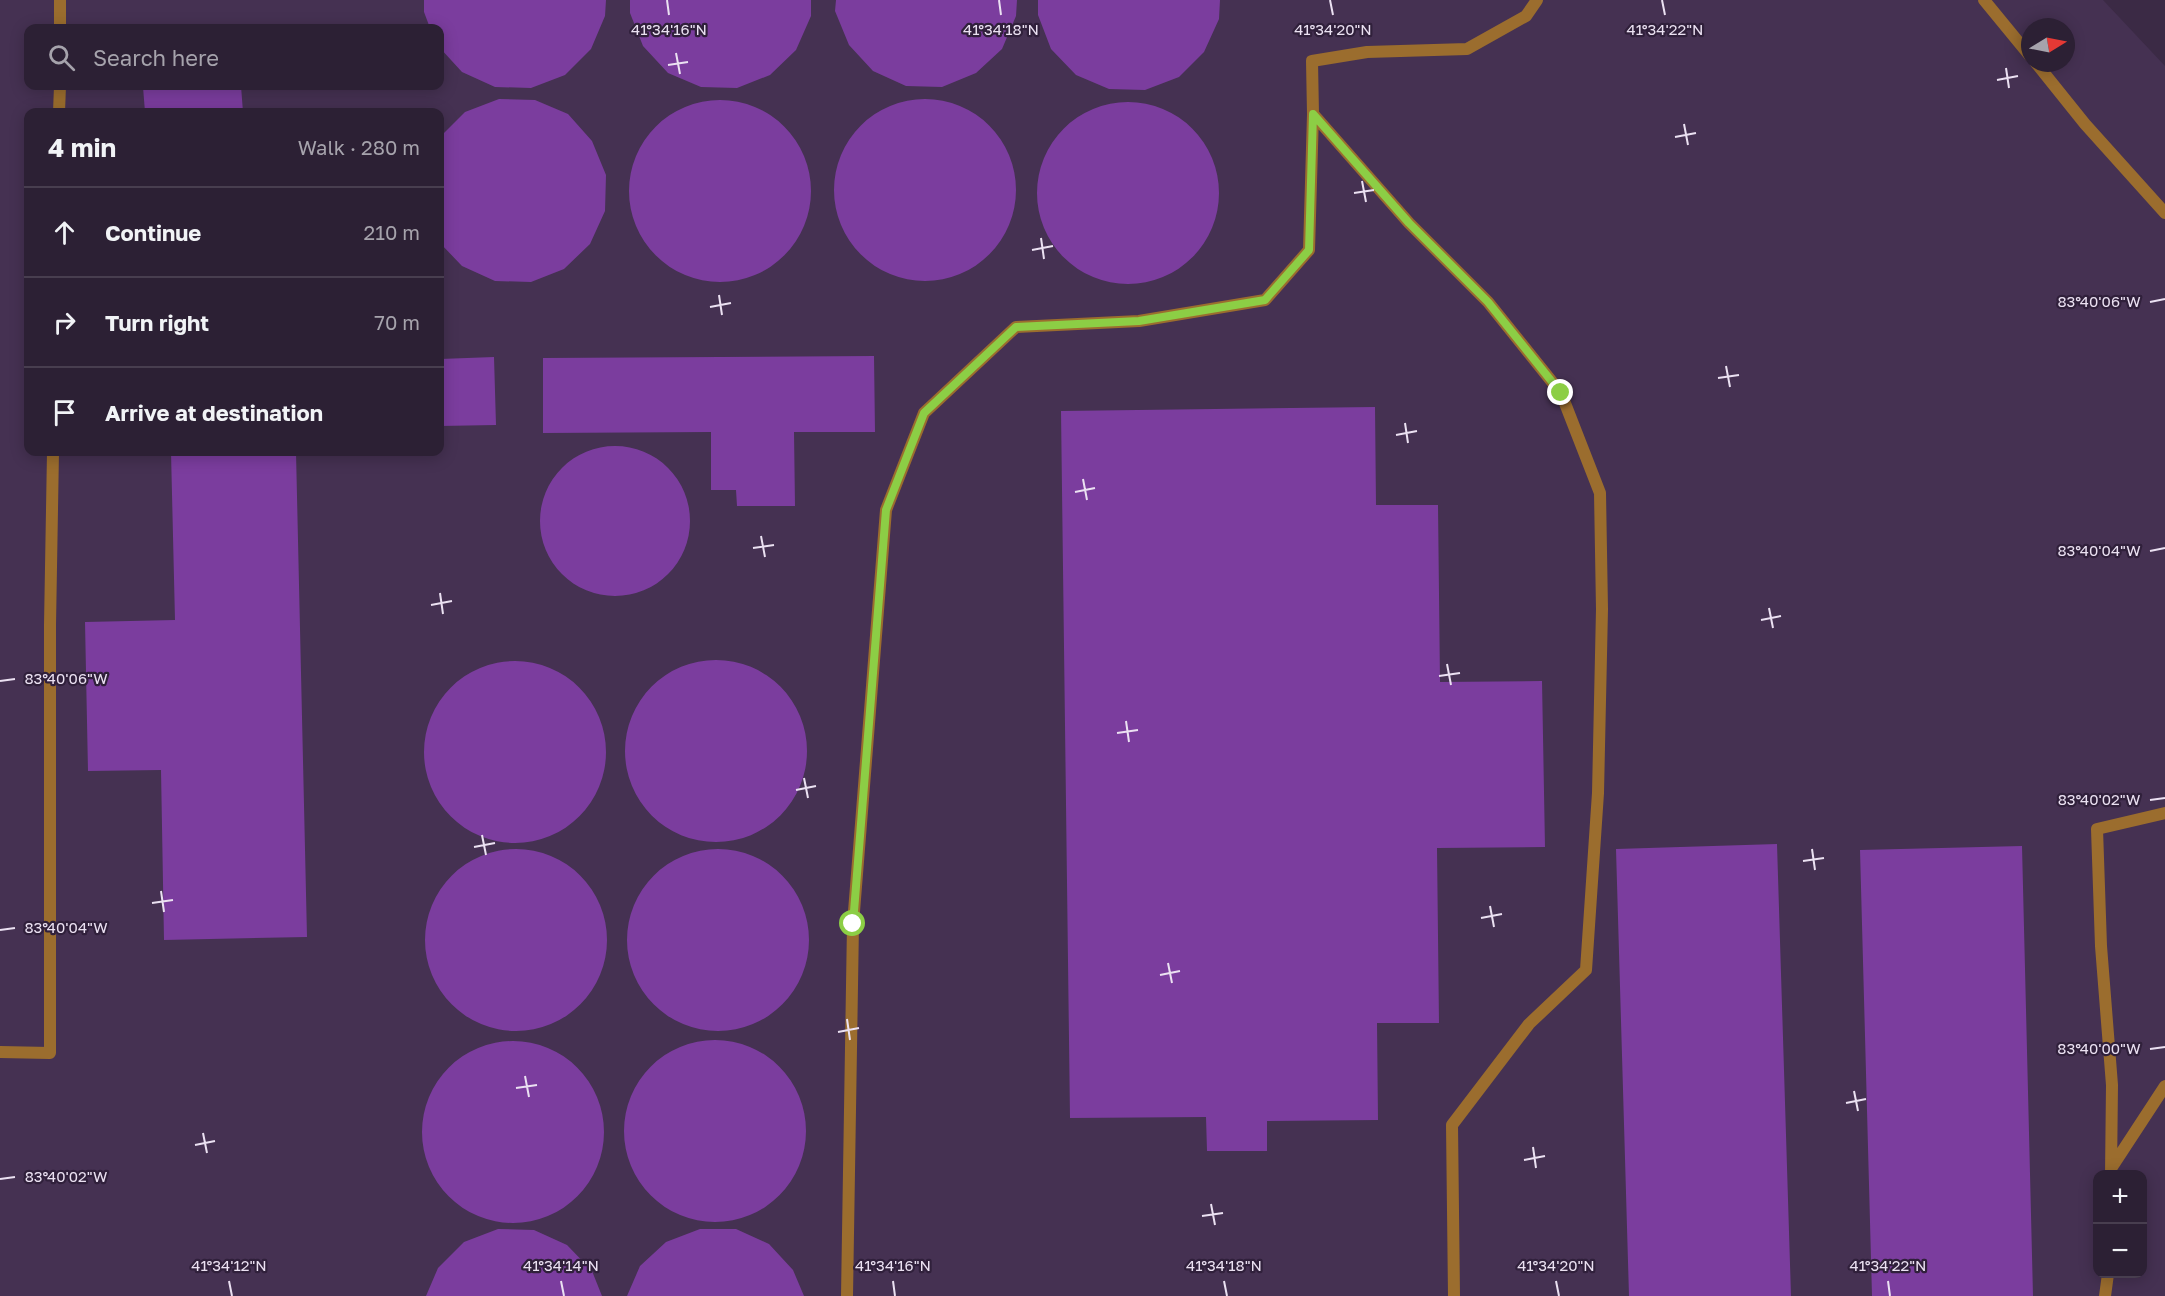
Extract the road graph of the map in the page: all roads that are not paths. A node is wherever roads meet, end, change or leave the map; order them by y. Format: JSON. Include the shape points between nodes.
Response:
{"nodes":[{"id":1,"x":60,"y":0,"type":"edge"},
{"id":2,"x":1537,"y":0,"type":"edge"},
{"id":3,"x":1984,"y":0,"type":"edge"},
{"id":4,"x":60,"y":24,"type":"edge"},
{"id":5,"x":2021,"y":45,"type":"edge"},
{"id":6,"x":2043,"y":72,"type":"edge"},
{"id":7,"x":60,"y":90,"type":"edge"},
{"id":8,"x":59,"y":108,"type":"edge"},
{"id":9,"x":1313,"y":114,"type":"junction"},
{"id":10,"x":2165,"y":213,"type":"edge"},
{"id":11,"x":53,"y":456,"type":"edge"},
{"id":12,"x":2165,"y":813,"type":"edge"},
{"id":13,"x":0,"y":1052,"type":"edge"},
{"id":14,"x":2165,"y":1086,"type":"edge"},
{"id":15,"x":2111,"y":1170,"type":"edge"},
{"id":16,"x":2112,"y":1170,"type":"edge"},
{"id":17,"x":2107,"y":1278,"type":"edge"},
{"id":18,"x":847,"y":1296,"type":"edge"},
{"id":19,"x":1454,"y":1296,"type":"edge"},
{"id":20,"x":2105,"y":1296,"type":"edge"}],
"edges":[{"from":1,"to":4,"type":"lane"},
{"from":2,"to":9,"type":"lane","via":[[1526,16],[1467,49],[1367,52],[1312,61]]},
{"from":3,"to":5,"type":"lane"},
{"from":6,"to":10,"type":"lane"},
{"from":7,"to":8,"type":"lane"},
{"from":9,"to":18,"type":"lane","via":[[1309,250],[1265,300],[1139,321],[1016,327],[924,413],[886,510],[853,924]]},
{"from":9,"to":19,"type":"lane","via":[[1409,223],[1488,302],[1561,393],[1600,493],[1598,793],[1586,970],[1529,1024],[1452,1125]]},
{"from":11,"to":13,"type":"lane","via":[[50,1053]]},
{"from":12,"to":15,"type":"lane","via":[[2097,829],[2112,1085]]},
{"from":14,"to":16,"type":"lane"},
{"from":17,"to":20,"type":"lane"}]}
